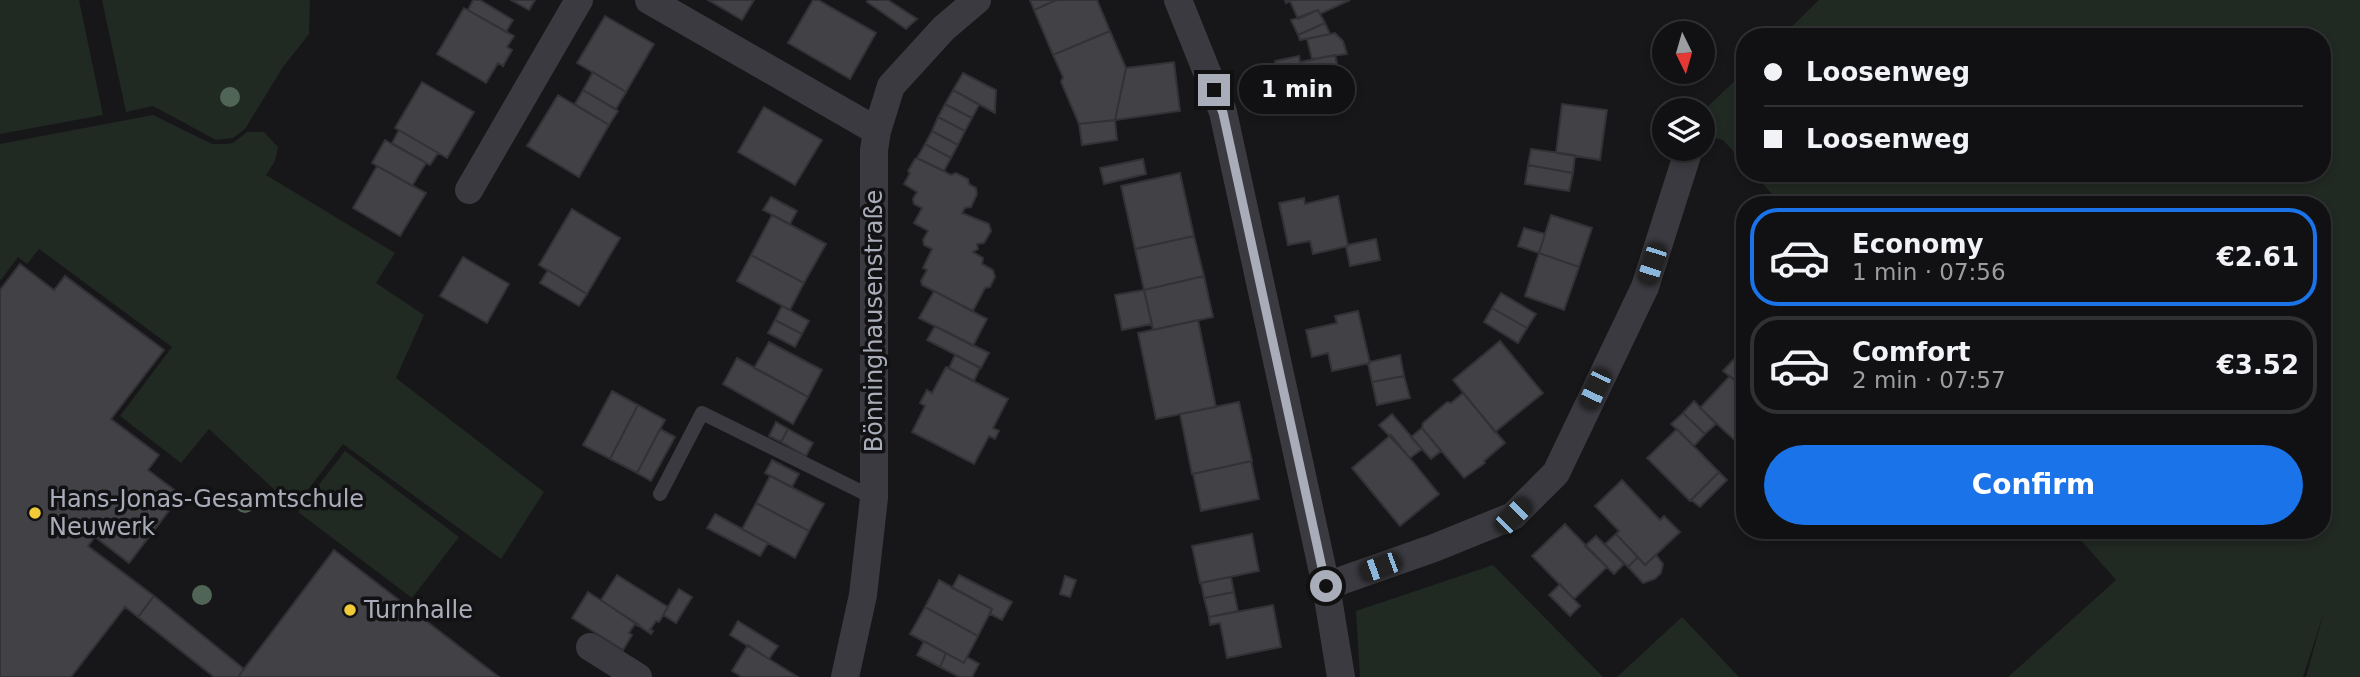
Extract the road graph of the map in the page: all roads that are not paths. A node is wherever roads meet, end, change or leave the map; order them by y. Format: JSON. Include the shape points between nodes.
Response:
{"nodes":[{"id":1,"x":579,"y":0,"type":"edge"},
{"id":2,"x":649,"y":0,"type":"edge"},
{"id":3,"x":977,"y":0,"type":"edge"},
{"id":4,"x":1178,"y":0,"type":"edge"},
{"id":5,"x":877,"y":131,"type":"junction"},
{"id":6,"x":1685,"y":161,"type":"edge"},
{"id":7,"x":469,"y":190,"type":"dead end"},
{"id":8,"x":660,"y":494,"type":"dead end"},
{"id":9,"x":874,"y":498,"type":"junction"},
{"id":10,"x":1326,"y":586,"type":"junction"},
{"id":11,"x":590,"y":647,"type":"dead end"},
{"id":12,"x":638,"y":677,"type":"edge"},
{"id":13,"x":845,"y":677,"type":"edge"},
{"id":14,"x":1341,"y":677,"type":"edge"}],
"edges":[{"from":1,"to":7,"type":"street"},
{"from":2,"to":5,"type":"street"},
{"from":3,"to":5,"type":"street","name":"Bönninghausenstraße","via":[[944,27],[891,86]]},
{"from":4,"to":10,"type":"street","via":[[1223,113]]},
{"from":5,"to":9,"type":"street","name":"Bönninghausenstraße"},
{"from":6,"to":10,"type":"street","via":[[1645,288],[1556,473],[1513,516]]},
{"from":8,"to":9,"type":"lane","via":[[702,413]]},
{"from":9,"to":13,"type":"street","name":"Bönninghausenstraße","via":[[863,595]]},
{"from":10,"to":14,"type":"street"},
{"from":11,"to":12,"type":"street"}]}
